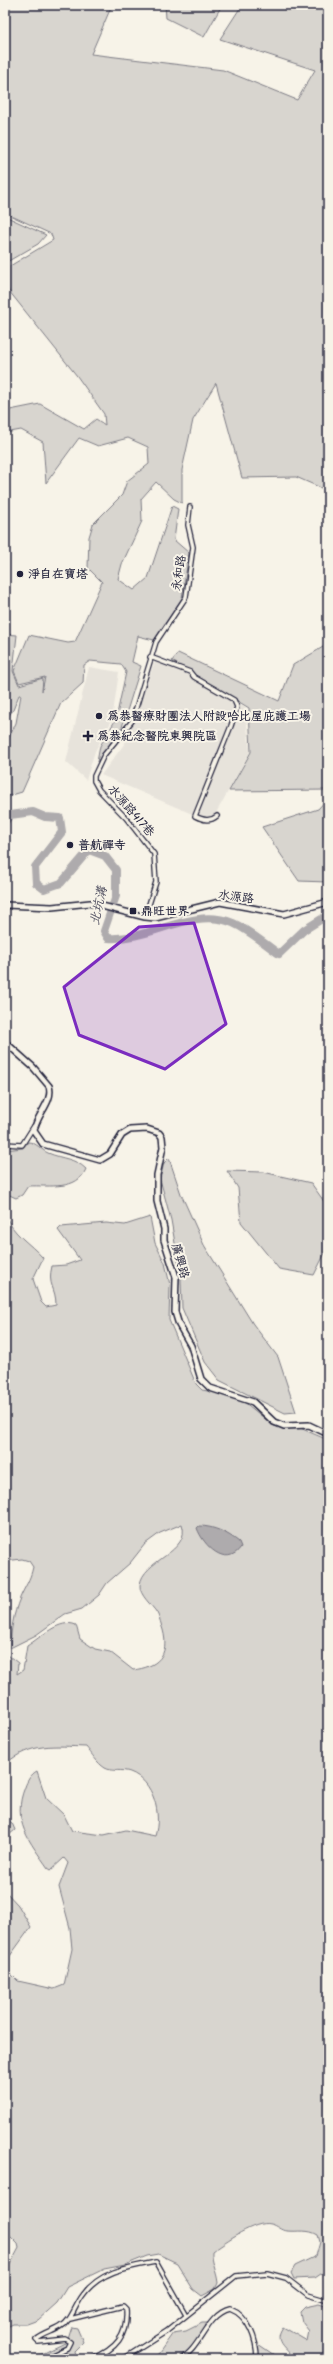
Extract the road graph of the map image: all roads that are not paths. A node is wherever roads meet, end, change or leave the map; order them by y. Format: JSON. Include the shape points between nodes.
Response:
{"nodes":[{"id":1,"x":190,"y":507,"type":"dead end"},
{"id":2,"x":150,"y":657,"type":"junction"},
{"id":3,"x":217,"y":816,"type":"dead end"},
{"id":4,"x":328,"y":902,"type":"edge"},
{"id":5,"x":5,"y":905,"type":"edge"},
{"id":6,"x":145,"y":917,"type":"junction"},
{"id":7,"x":5,"y":1042,"type":"edge"},
{"id":8,"x":35,"y":1124,"type":"junction"},
{"id":9,"x":5,"y":1144,"type":"edge"},
{"id":10,"x":328,"y":1434,"type":"edge"},
{"id":11,"x":328,"y":2301,"type":"edge"},
{"id":12,"x":186,"y":2315,"type":"junction"},
{"id":13,"x":70,"y":2319,"type":"junction"},
{"id":14,"x":44,"y":2359,"type":"edge"},
{"id":15,"x":92,"y":2359,"type":"edge"},
{"id":16,"x":123,"y":2359,"type":"edge"},
{"id":17,"x":180,"y":2359,"type":"edge"},
{"id":18,"x":257,"y":2359,"type":"edge"}],
"edges":[{"from":1,"to":2,"type":"street","name":"永和路","via":[[188,525],[193,546],[186,597],[156,642]]},
{"from":2,"to":3,"type":"street","via":[[190,672],[194,677],[234,700],[237,707],[195,816],[204,820],[213,820]]},
{"from":2,"to":6,"type":"street","name":"水源路417巷","via":[[132,721],[104,755],[94,781],[154,854],[156,882]]},
{"from":4,"to":6,"type":"street","name":"水源路","via":[[284,914],[220,902],[155,918]]},
{"from":5,"to":6,"type":"street","name":"水源路","via":[[52,906],[78,903]]},
{"from":7,"to":8,"type":"street","via":[[33,1067],[49,1086],[49,1096]]},
{"from":8,"to":9,"type":"street","via":[[22,1145]]},
{"from":8,"to":10,"type":"street","name":"廣興路","via":[[34,1131],[43,1144],[94,1160],[100,1160],[110,1154],[122,1135],[130,1130],[140,1129],[159,1133],[163,1147],[157,1175],[157,1201],[164,1228],[164,1240],[176,1277],[175,1312],[191,1346],[201,1379],[210,1388],[258,1405],[274,1422],[284,1426],[309,1425]]},
{"from":11,"to":12,"type":"street","via":[[308,2295],[286,2278],[267,2273],[236,2276]]},
{"from":12,"to":13,"type":"street","via":[[156,2262],[118,2270],[104,2276],[84,2294]]},
{"from":12,"to":16,"type":"street","via":[[167,2331]]},
{"from":13,"to":14,"type":"street","via":[[60,2328],[36,2340],[38,2342],[65,2339],[70,2342],[67,2348]]},
{"from":13,"to":15,"type":"street","via":[[123,2306],[126,2309],[127,2320],[116,2346]]},
{"from":17,"to":18,"type":"street","via":[[190,2352],[220,2312],[230,2310],[236,2311],[246,2320],[256,2345]]}]}
